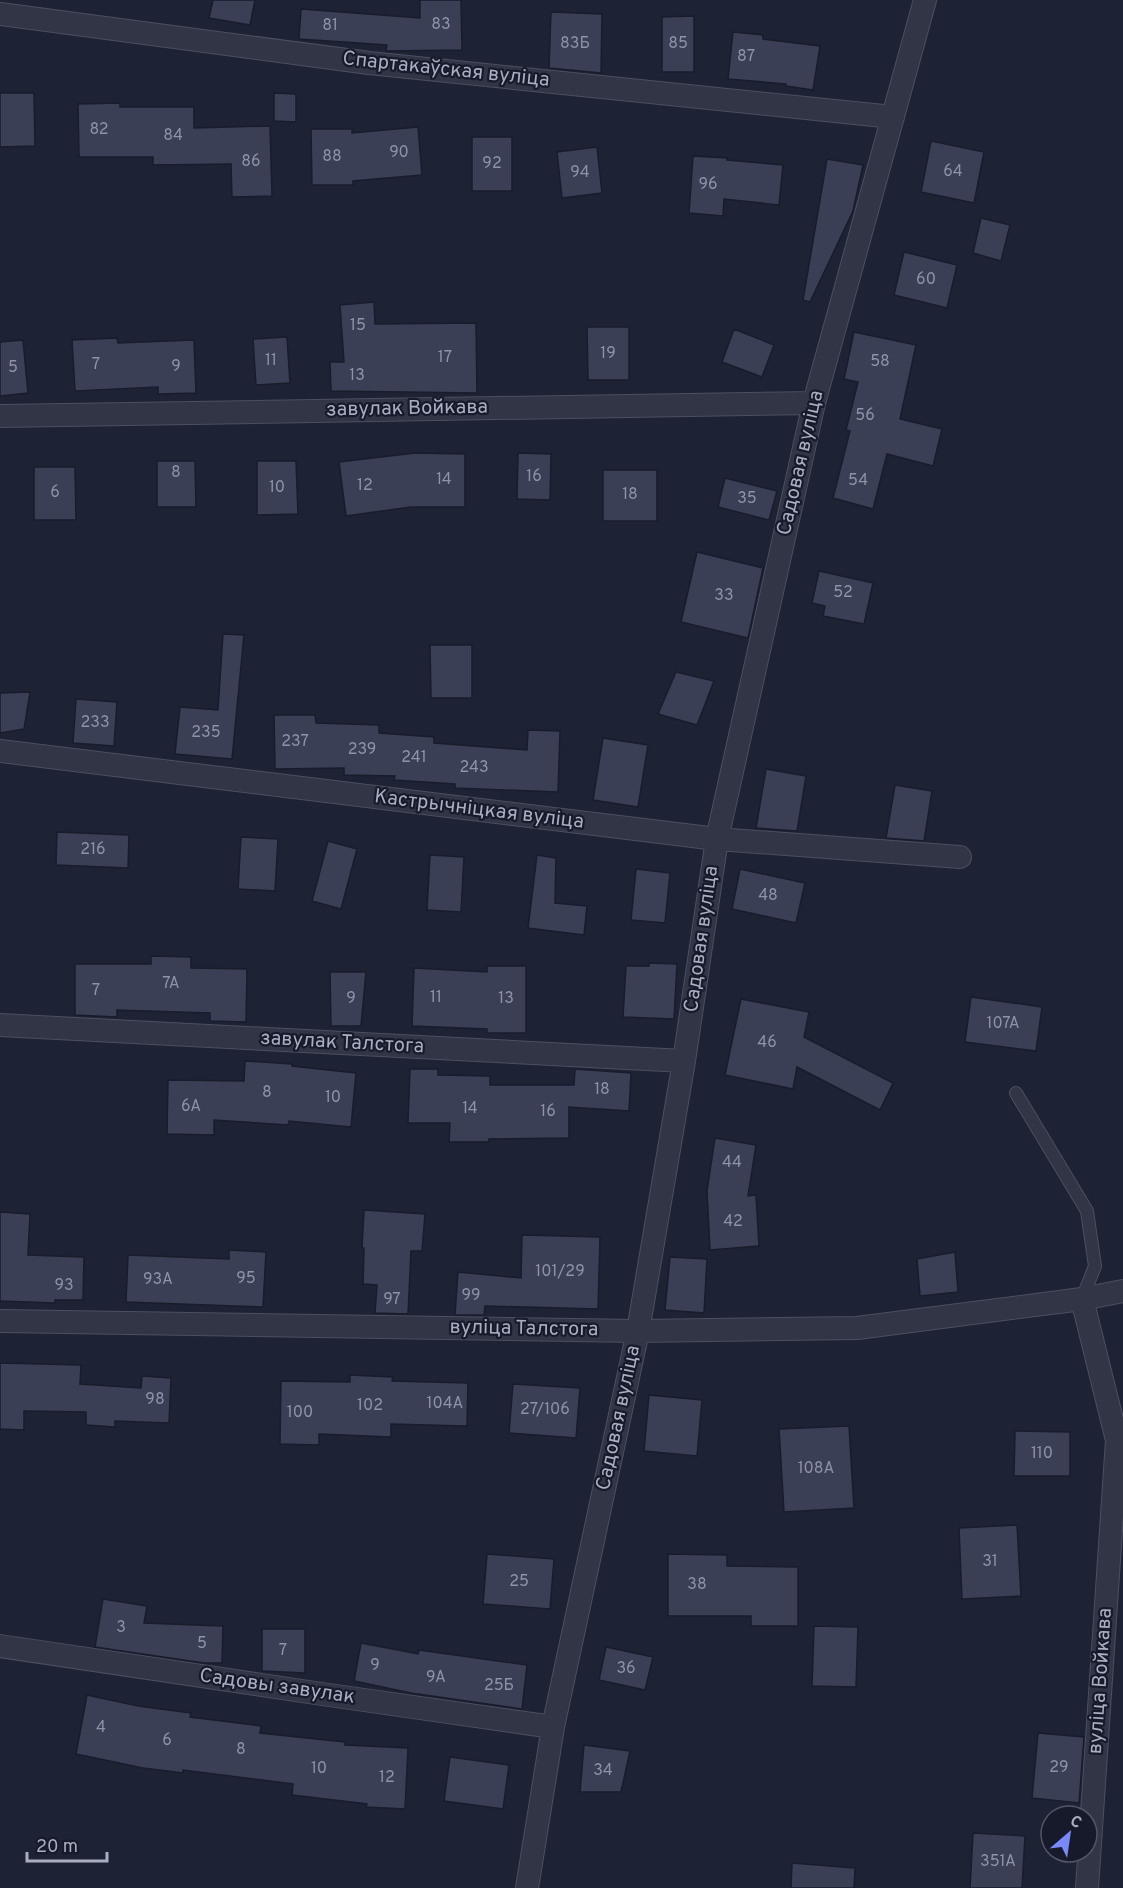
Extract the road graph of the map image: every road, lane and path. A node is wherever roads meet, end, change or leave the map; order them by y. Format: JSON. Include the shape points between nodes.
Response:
{"nodes":[{"id":1,"x":925,"y":0,"type":"edge"},
{"id":2,"x":0,"y":14,"type":"edge"},
{"id":3,"x":893,"y":117,"type":"junction"},
{"id":4,"x":814,"y":403,"type":"junction"},
{"id":5,"x":0,"y":416,"type":"edge"},
{"id":6,"x":0,"y":751,"type":"edge"},
{"id":7,"x":717,"y":839,"type":"junction"},
{"id":8,"x":960,"y":857,"type":"dead end"},
{"id":9,"x":0,"y":1025,"type":"edge"},
{"id":10,"x":684,"y":1061,"type":"junction"},
{"id":11,"x":1016,"y":1093,"type":"dead end"},
{"id":12,"x":1123,"y":1291,"type":"edge"},
{"id":13,"x":1082,"y":1299,"type":"junction"},
{"id":14,"x":0,"y":1321,"type":"edge"},
{"id":15,"x":638,"y":1330,"type":"junction"},
{"id":16,"x":0,"y":1646,"type":"edge"},
{"id":17,"x":553,"y":1726,"type":"junction"},
{"id":18,"x":527,"y":1888,"type":"edge"},
{"id":19,"x":1087,"y":1888,"type":"edge"}],
"edges":[{"from":1,"to":3,"type":"street","name":"Садовая вуліца"},
{"from":2,"to":3,"type":"street","name":"Спартакаўская вуліца","via":[[369,63]]},
{"from":3,"to":4,"type":"street","name":"Садовая вуліца"},
{"from":4,"to":5,"type":"street","name":"завулак Войкава"},
{"from":4,"to":7,"type":"street","name":"Садовая вуліца"},
{"from":6,"to":7,"type":"street","name":"Кастрычніцкая вуліца"},
{"from":7,"to":8,"type":"street","name":"Кастрычніцкая вуліца"},
{"from":7,"to":10,"type":"street","name":"Садовая вуліца"},
{"from":9,"to":10,"type":"street","name":"завулак Талстога"},
{"from":10,"to":15,"type":"street","name":"Садовая вуліца"},
{"from":11,"to":13,"type":"lane","via":[[1087,1211],[1095,1266]]},
{"from":12,"to":13,"type":"street","name":"вуліца Талстога"},
{"from":13,"to":15,"type":"street","name":"вуліца Талстога","via":[[858,1328]]},
{"from":13,"to":19,"type":"street","name":"вуліца Войкава","via":[[1117,1440]]},
{"from":14,"to":15,"type":"street","name":"вуліца Талстога"},
{"from":15,"to":17,"type":"street","name":"Садовая вуліца"},
{"from":16,"to":17,"type":"street","name":"Садовы завулак"},
{"from":17,"to":18,"type":"street","name":"Садовая вуліца"}]}
